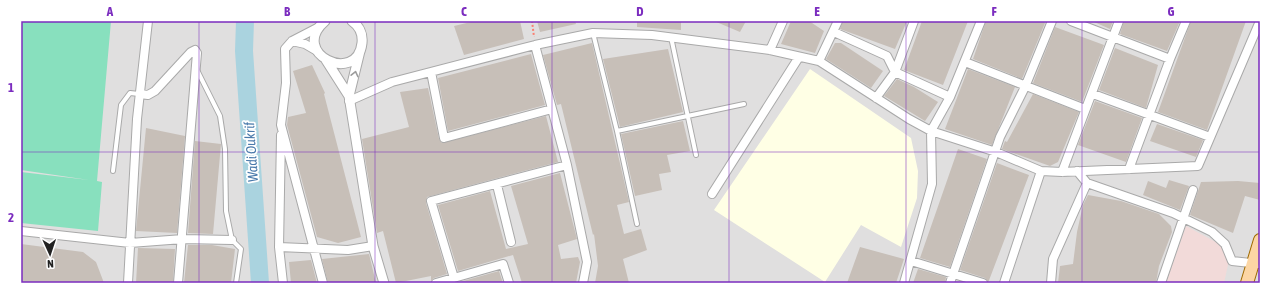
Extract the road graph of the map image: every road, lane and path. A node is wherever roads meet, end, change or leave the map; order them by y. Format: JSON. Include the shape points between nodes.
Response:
{"nodes":[{"id":1,"x":148,"y":21,"type":"edge"},
{"id":2,"x":532,"y":21,"type":"edge"},
{"id":3,"x":783,"y":21,"type":"edge"},
{"id":4,"x":838,"y":21,"type":"edge"},
{"id":5,"x":914,"y":21,"type":"edge"},
{"id":6,"x":981,"y":21,"type":"edge"},
{"id":7,"x":1052,"y":21,"type":"edge"},
{"id":8,"x":1071,"y":21,"type":"edge"},
{"id":9,"x":1119,"y":21,"type":"edge"},
{"id":10,"x":1186,"y":21,"type":"edge"},
{"id":11,"x":1260,"y":21,"type":"edge"},
{"id":12,"x":354,"y":22,"type":"edge"},
{"id":13,"x":321,"y":23,"type":"edge"},
{"id":14,"x":593,"y":32,"type":"junction"},
{"id":15,"x":834,"y":32,"type":"junction"},
{"id":16,"x":671,"y":37,"type":"junction"},
{"id":17,"x":1112,"y":38,"type":"junction"},
{"id":18,"x":292,"y":41,"type":"junction"},
{"id":19,"x":535,"y":44,"type":"junction"},
{"id":20,"x":360,"y":50,"type":"junction"},
{"id":21,"x":770,"y":50,"type":"junction"},
{"id":22,"x":318,"y":51,"type":"junction"},
{"id":23,"x":799,"y":57,"type":"junction"},
{"id":24,"x":1170,"y":59,"type":"junction"},
{"id":25,"x":326,"y":60,"type":"junction"},
{"id":26,"x":819,"y":61,"type":"junction"},
{"id":27,"x":965,"y":62,"type":"junction"},
{"id":28,"x":197,"y":68,"type":"junction"},
{"id":29,"x":431,"y":72,"type":"junction"},
{"id":30,"x":895,"y":72,"type":"junction"},
{"id":31,"x":1024,"y":87,"type":"junction"},
{"id":32,"x":140,"y":94,"type":"junction"},
{"id":33,"x":1093,"y":94,"type":"junction"},
{"id":34,"x":950,"y":97,"type":"junction"},
{"id":35,"x":349,"y":98,"type":"junction"},
{"id":36,"x":876,"y":98,"type":"junction"},
{"id":37,"x":744,"y":104,"type":"dead end"},
{"id":38,"x":552,"y":109,"type":"junction"},
{"id":39,"x":1085,"y":109,"type":"junction"},
{"id":40,"x":688,"y":116,"type":"junction"},
{"id":41,"x":1150,"y":116,"type":"junction"},
{"id":42,"x":281,"y":125,"type":"junction"},
{"id":43,"x":617,"y":131,"type":"junction"},
{"id":44,"x":931,"y":131,"type":"junction"},
{"id":45,"x":1210,"y":137,"type":"junction"},
{"id":46,"x":996,"y":152,"type":"junction"},
{"id":47,"x":696,"y":155,"type":"dead end"},
{"id":48,"x":567,"y":165,"type":"junction"},
{"id":49,"x":1129,"y":169,"type":"junction"},
{"id":50,"x":113,"y":171,"type":"dead end"},
{"id":51,"x":1042,"y":171,"type":"junction"},
{"id":52,"x":1077,"y":171,"type":"junction"},
{"id":53,"x":1062,"y":172,"type":"junction"},
{"id":54,"x":1087,"y":183,"type":"junction"},
{"id":55,"x":497,"y":185,"type":"junction"},
{"id":56,"x":1193,"y":190,"type":"dead end"},
{"id":57,"x":712,"y":194,"type":"dead end"},
{"id":58,"x":1182,"y":218,"type":"junction"},
{"id":59,"x":637,"y":224,"type":"dead end"},
{"id":60,"x":21,"y":231,"type":"edge"},
{"id":61,"x":183,"y":239,"type":"junction"},
{"id":62,"x":232,"y":240,"type":"junction"},
{"id":63,"x":1260,"y":240,"type":"edge"},
{"id":64,"x":512,"y":242,"type":"dead end"},
{"id":65,"x":130,"y":243,"type":"junction"},
{"id":66,"x":373,"y":246,"type":"junction"},
{"id":67,"x":279,"y":247,"type":"junction"},
{"id":68,"x":315,"y":248,"type":"junction"},
{"id":69,"x":911,"y":261,"type":"junction"},
{"id":70,"x":1257,"y":263,"type":"edge"},
{"id":71,"x":953,"y":273,"type":"junction"},
{"id":72,"x":449,"y":280,"type":"edge"},
{"id":73,"x":128,"y":283,"type":"edge"},
{"id":74,"x":178,"y":283,"type":"edge"},
{"id":75,"x":236,"y":283,"type":"edge"},
{"id":76,"x":283,"y":283,"type":"edge"},
{"id":77,"x":323,"y":283,"type":"edge"},
{"id":78,"x":384,"y":283,"type":"edge"},
{"id":79,"x":436,"y":283,"type":"edge"},
{"id":80,"x":509,"y":283,"type":"edge"},
{"id":81,"x":583,"y":283,"type":"edge"},
{"id":82,"x":904,"y":283,"type":"edge"},
{"id":83,"x":950,"y":283,"type":"edge"},
{"id":84,"x":983,"y":283,"type":"edge"},
{"id":85,"x":1004,"y":283,"type":"edge"},
{"id":86,"x":1051,"y":283,"type":"edge"},
{"id":87,"x":1162,"y":283,"type":"edge"},
{"id":88,"x":1247,"y":283,"type":"edge"}],
"edges":[{"from":1,"to":32,"type":"street"},
{"from":2,"to":19,"type":"path"},
{"from":3,"to":21,"type":"street"},
{"from":4,"to":15,"type":"street"},
{"from":5,"to":30,"type":"street"},
{"from":6,"to":27,"type":"street"},
{"from":7,"to":31,"type":"street"},
{"from":8,"to":17,"type":"street"},
{"from":9,"to":17,"type":"street"},
{"from":10,"to":24,"type":"street"},
{"from":11,"to":45,"type":"street"},
{"from":12,"to":20,"type":"street","via":[[362,39]]},
{"from":13,"to":18,"type":"street"},
{"from":13,"to":22,"type":"street","via":[[315,41]]},
{"from":14,"to":16,"type":"street"},
{"from":14,"to":19,"type":"street"},
{"from":14,"to":43,"type":"lane"},
{"from":15,"to":26,"type":"street"},
{"from":15,"to":30,"type":"street","via":[[887,56]]},
{"from":16,"to":21,"type":"street"},
{"from":16,"to":40,"type":"lane"},
{"from":17,"to":24,"type":"street"},
{"from":17,"to":33,"type":"street"},
{"from":18,"to":22,"type":"street"},
{"from":18,"to":42,"type":"street","via":[[286,46],[284,53],[286,78]]},
{"from":19,"to":29,"type":"street"},
{"from":19,"to":38,"type":"street"},
{"from":20,"to":25,"type":"street","via":[[345,63]]},
{"from":35,"to":20,"type":"street","one_way":true},
{"from":21,"to":23,"type":"street"},
{"from":22,"to":25,"type":"street"},
{"from":23,"to":26,"type":"street"},
{"from":23,"to":57,"type":"street"},
{"from":24,"to":41,"type":"street"},
{"from":25,"to":35,"type":"street"},
{"from":26,"to":36,"type":"street"},
{"from":27,"to":31,"type":"street"},
{"from":27,"to":34,"type":"street"},
{"from":28,"to":32,"type":"street","via":[[195,50],[155,91]]},
{"from":28,"to":61,"type":"street"},
{"from":28,"to":62,"type":"lane","via":[[220,116],[225,149],[226,211]]},
{"from":29,"to":35,"type":"street"},
{"from":29,"to":38,"type":"street","via":[[444,138]]},
{"from":30,"to":34,"type":"street"},
{"from":30,"to":36,"type":"street"},
{"from":31,"to":39,"type":"street"},
{"from":31,"to":46,"type":"street","via":[[1000,137]]},
{"from":32,"to":50,"type":"lane","via":[[130,93],[121,105]]},
{"from":32,"to":65,"type":"street"},
{"from":33,"to":39,"type":"street"},
{"from":33,"to":41,"type":"street"},
{"from":34,"to":44,"type":"street"},
{"from":35,"to":66,"type":"street"},
{"from":36,"to":44,"type":"street"},
{"from":37,"to":40,"type":"lane"},
{"from":38,"to":48,"type":"street"},
{"from":39,"to":53,"type":"street"},
{"from":40,"to":43,"type":"lane"},
{"from":40,"to":47,"type":"lane"},
{"from":41,"to":45,"type":"street"},
{"from":41,"to":49,"type":"street"},
{"from":42,"to":67,"type":"street"},
{"from":42,"to":68,"type":"street"},
{"from":43,"to":59,"type":"lane"},
{"from":44,"to":46,"type":"street"},
{"from":44,"to":69,"type":"street","via":[[932,184]]},
{"from":45,"to":49,"type":"street","via":[[1198,166]]},
{"from":46,"to":51,"type":"street"},
{"from":46,"to":71,"type":"street"},
{"from":48,"to":55,"type":"street"},
{"from":48,"to":81,"type":"street","via":[[587,262]]},
{"from":49,"to":52,"type":"street"},
{"from":51,"to":53,"type":"street"},
{"from":51,"to":85,"type":"street"},
{"from":52,"to":53,"type":"street"},
{"from":52,"to":54,"type":"street"},
{"from":54,"to":58,"type":"street"},
{"from":54,"to":86,"type":"street","via":[[1053,259]]},
{"from":55,"to":64,"type":"street"},
{"from":55,"to":72,"type":"street","via":[[431,201]]},
{"from":56,"to":58,"type":"street"},
{"from":58,"to":70,"type":"street","via":[[1212,232],[1225,244],[1232,261]]},
{"from":58,"to":87,"type":"street"},
{"from":60,"to":65,"type":"street"},
{"from":61,"to":62,"type":"street"},
{"from":61,"to":65,"type":"street"},
{"from":61,"to":74,"type":"street"},
{"from":62,"to":75,"type":"lane","via":[[241,249]]},
{"from":63,"to":70,"type":"main road"},
{"from":65,"to":73,"type":"street"},
{"from":66,"to":68,"type":"street","via":[[348,250]]},
{"from":66,"to":78,"type":"street"},
{"from":67,"to":68,"type":"street"},
{"from":67,"to":76,"type":"street"},
{"from":68,"to":77,"type":"street"},
{"from":69,"to":71,"type":"street"},
{"from":69,"to":82,"type":"street"},
{"from":70,"to":88,"type":"main road"},
{"from":71,"to":83,"type":"street"},
{"from":71,"to":84,"type":"street"},
{"from":72,"to":79,"type":"street"},
{"from":72,"to":80,"type":"street","via":[[503,264]]}]}
